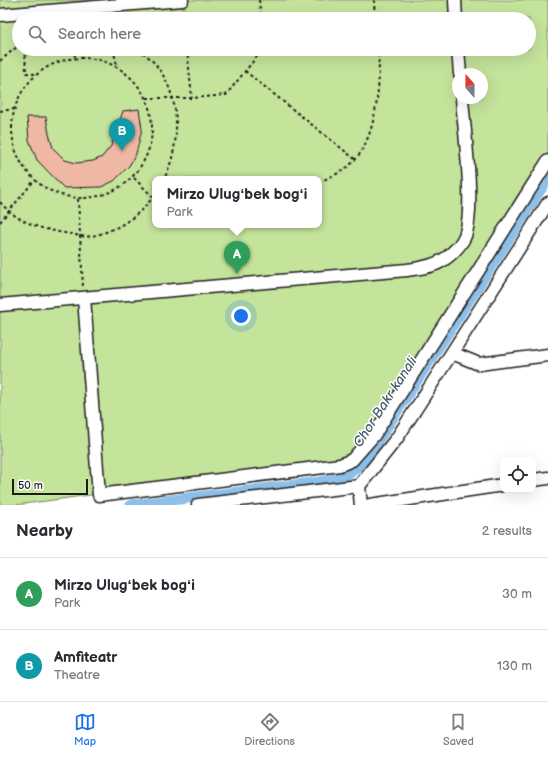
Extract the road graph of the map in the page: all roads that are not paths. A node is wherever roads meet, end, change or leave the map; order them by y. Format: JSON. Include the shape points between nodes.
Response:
{"nodes":[{"id":1,"x":182,"y":0,"type":"edge"},
{"id":2,"x":455,"y":0,"type":"edge"},
{"id":3,"x":36,"y":12,"type":"edge"},
{"id":4,"x":456,"y":12,"type":"edge"},
{"id":5,"x":12,"y":14,"type":"edge"},
{"id":6,"x":0,"y":15,"type":"edge"},
{"id":7,"x":459,"y":56,"type":"edge"},
{"id":8,"x":460,"y":68,"type":"edge"},
{"id":9,"x":462,"y":104,"type":"edge"},
{"id":10,"x":548,"y":161,"type":"edge"},
{"id":11,"x":548,"y":203,"type":"edge"},
{"id":12,"x":84,"y":298,"type":"junction"},
{"id":13,"x":0,"y":305,"type":"edge"},
{"id":14,"x":452,"y":353,"type":"junction"},
{"id":15,"x":548,"y":355,"type":"edge"},
{"id":16,"x":548,"y":478,"type":"edge"},
{"id":17,"x":536,"y":480,"type":"edge"},
{"id":18,"x":500,"y":484,"type":"edge"},
{"id":19,"x":359,"y":486,"type":"junction"},
{"id":20,"x":198,"y":505,"type":"edge"},
{"id":21,"x":361,"y":505,"type":"edge"},
{"id":22,"x":370,"y":505,"type":"edge"}],
"edges":[{"from":1,"to":3,"type":"street"},
{"from":2,"to":4,"type":"street"},
{"from":5,"to":6,"type":"street"},
{"from":7,"to":8,"type":"street"},
{"from":9,"to":12,"type":"street","via":[[469,196],[468,220],[464,239],[442,261],[407,270]]},
{"from":10,"to":12,"type":"street","via":[[374,435],[352,460],[340,465],[99,495]]},
{"from":11,"to":14,"type":"street"},
{"from":12,"to":13,"type":"street"},
{"from":14,"to":15,"type":"street","via":[[479,364]]},
{"from":14,"to":19,"type":"street","via":[[397,438]]},
{"from":16,"to":17,"type":"street"},
{"from":18,"to":22,"type":"street"},
{"from":19,"to":20,"type":"street"},
{"from":19,"to":21,"type":"street"}]}
